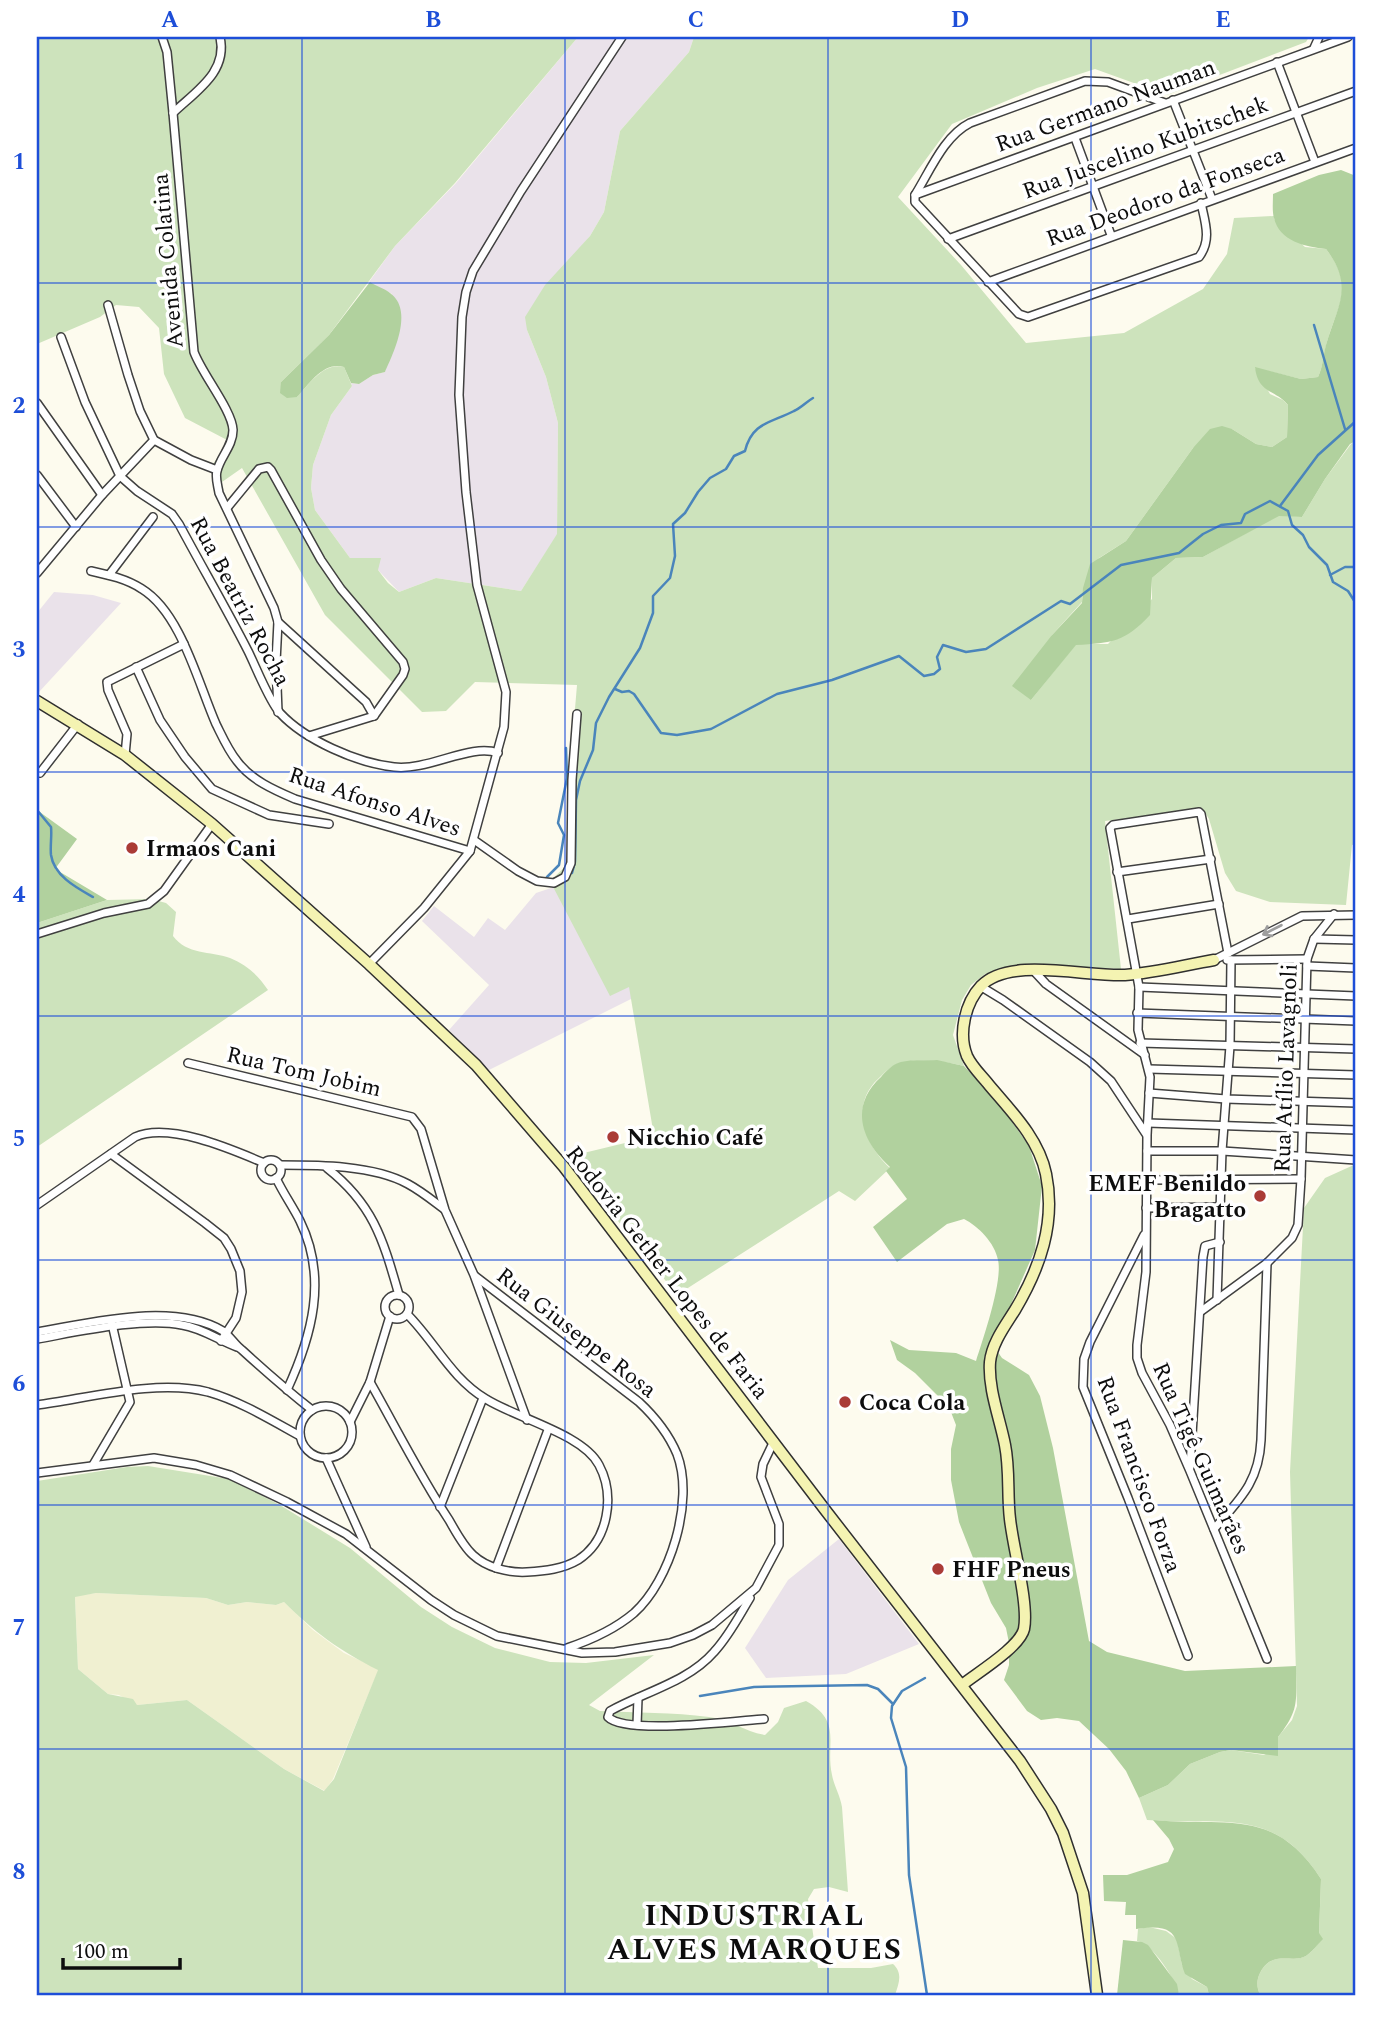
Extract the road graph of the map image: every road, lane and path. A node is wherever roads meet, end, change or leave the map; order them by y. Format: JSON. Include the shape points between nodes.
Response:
{"nodes":[{"id":1,"x":162,"y":37,"type":"edge"},
{"id":2,"x":220,"y":37,"type":"edge"},
{"id":3,"x":621,"y":37,"type":"edge"},
{"id":4,"x":1319,"y":37,"type":"edge"},
{"id":5,"x":1348,"y":37,"type":"edge"},
{"id":6,"x":1314,"y":48,"type":"junction"},
{"id":7,"x":1277,"y":62,"type":"junction"},
{"id":8,"x":1356,"y":91,"type":"edge"},
{"id":9,"x":1169,"y":102,"type":"junction"},
{"id":10,"x":1296,"y":112,"type":"junction"},
{"id":11,"x":173,"y":113,"type":"junction"},
{"id":12,"x":1075,"y":138,"type":"junction"},
{"id":13,"x":1194,"y":150,"type":"junction"},
{"id":14,"x":1354,"y":151,"type":"edge"},
{"id":15,"x":1315,"y":162,"type":"junction"},
{"id":16,"x":1093,"y":186,"type":"junction"},
{"id":17,"x":915,"y":195,"type":"junction"},
{"id":18,"x":1212,"y":199,"type":"junction"},
{"id":19,"x":1201,"y":203,"type":"junction"},
{"id":20,"x":1111,"y":235,"type":"junction"},
{"id":21,"x":948,"y":239,"type":"junction"},
{"id":22,"x":988,"y":282,"type":"junction"},
{"id":23,"x":108,"y":305,"type":"dead end"},
{"id":24,"x":61,"y":337,"type":"dead end"},
{"id":25,"x":37,"y":403,"type":"edge"},
{"id":26,"x":153,"y":440,"type":"junction"},
{"id":27,"x":217,"y":470,"type":"junction"},
{"id":28,"x":37,"y":475,"type":"edge"},
{"id":29,"x":120,"y":476,"type":"junction"},
{"id":30,"x":103,"y":495,"type":"junction"},
{"id":31,"x":227,"y":508,"type":"junction"},
{"id":32,"x":153,"y":517,"type":"dead end"},
{"id":33,"x":76,"y":527,"type":"junction"},
{"id":34,"x":92,"y":571,"type":"dead end"},
{"id":35,"x":37,"y":573,"type":"edge"},
{"id":36,"x":109,"y":575,"type":"junction"},
{"id":37,"x":278,"y":622,"type":"junction"},
{"id":38,"x":184,"y":644,"type":"junction"},
{"id":39,"x":136,"y":667,"type":"junction"},
{"id":40,"x":37,"y":701,"type":"edge"},
{"id":41,"x":278,"y":712,"type":"junction"},
{"id":42,"x":577,"y":714,"type":"dead end"},
{"id":43,"x":374,"y":716,"type":"junction"},
{"id":44,"x":78,"y":724,"type":"junction"},
{"id":45,"x":309,"y":736,"type":"junction"},
{"id":46,"x":498,"y":753,"type":"junction"},
{"id":47,"x":125,"y":755,"type":"junction"},
{"id":48,"x":40,"y":773,"type":"dead end"},
{"id":49,"x":212,"y":824,"type":"junction"},
{"id":50,"x":329,"y":824,"type":"dead end"},
{"id":51,"x":474,"y":840,"type":"junction"},
{"id":52,"x":470,"y":851,"type":"junction"},
{"id":53,"x":1211,"y":859,"type":"junction"},
{"id":54,"x":1117,"y":873,"type":"junction"},
{"id":55,"x":1219,"y":904,"type":"junction"},
{"id":56,"x":1335,"y":914,"type":"junction"},
{"id":57,"x":1356,"y":915,"type":"edge"},
{"id":58,"x":1128,"y":919,"type":"junction"},
{"id":59,"x":37,"y":934,"type":"edge"},
{"id":60,"x":1314,"y":939,"type":"junction"},
{"id":61,"x":1356,"y":940,"type":"edge"},
{"id":62,"x":1229,"y":957,"type":"junction"},
{"id":63,"x":1214,"y":960,"type":"joint"},
{"id":64,"x":1307,"y":963,"type":"junction"},
{"id":65,"x":369,"y":964,"type":"junction"},
{"id":66,"x":1356,"y":968,"type":"edge"},
{"id":67,"x":1033,"y":970,"type":"junction"},
{"id":68,"x":1137,"y":973,"type":"junction"},
{"id":69,"x":980,"y":986,"type":"junction"},
{"id":70,"x":1139,"y":987,"type":"junction"},
{"id":71,"x":1230,"y":991,"type":"junction"},
{"id":72,"x":1306,"y":994,"type":"junction"},
{"id":73,"x":1356,"y":996,"type":"edge"},
{"id":74,"x":1137,"y":1013,"type":"junction"},
{"id":75,"x":1229,"y":1016,"type":"junction"},
{"id":76,"x":1306,"y":1020,"type":"junction"},
{"id":77,"x":1356,"y":1021,"type":"edge"},
{"id":78,"x":1140,"y":1043,"type":"junction"},
{"id":79,"x":1230,"y":1046,"type":"junction"},
{"id":80,"x":1305,"y":1048,"type":"junction"},
{"id":81,"x":1356,"y":1049,"type":"edge"},
{"id":82,"x":1145,"y":1055,"type":"junction"},
{"id":83,"x":188,"y":1063,"type":"dead end"},
{"id":84,"x":1149,"y":1069,"type":"junction"},
{"id":85,"x":1228,"y":1072,"type":"junction"},
{"id":86,"x":1304,"y":1074,"type":"junction"},
{"id":87,"x":1356,"y":1075,"type":"edge"},
{"id":88,"x":1149,"y":1093,"type":"junction"},
{"id":89,"x":1226,"y":1099,"type":"junction"},
{"id":90,"x":1303,"y":1101,"type":"junction"},
{"id":91,"x":1356,"y":1103,"type":"edge"},
{"id":92,"x":1148,"y":1123,"type":"junction"},
{"id":93,"x":1224,"y":1126,"type":"junction"},
{"id":94,"x":1301,"y":1127,"type":"junction"},
{"id":95,"x":1356,"y":1130,"type":"edge"},
{"id":96,"x":1147,"y":1135,"type":"junction"},
{"id":97,"x":1147,"y":1151,"type":"junction"},
{"id":98,"x":1222,"y":1151,"type":"junction"},
{"id":99,"x":111,"y":1154,"type":"junction"},
{"id":100,"x":1301,"y":1155,"type":"junction"},
{"id":101,"x":1356,"y":1160,"type":"edge"},
{"id":102,"x":264,"y":1163,"type":"junction"},
{"id":103,"x":280,"y":1165,"type":"junction"},
{"id":104,"x":327,"y":1167,"type":"junction"},
{"id":105,"x":275,"y":1178,"type":"junction"},
{"id":106,"x":1301,"y":1179,"type":"junction"},
{"id":107,"x":1147,"y":1180,"type":"junction"},
{"id":108,"x":1221,"y":1180,"type":"junction"},
{"id":109,"x":37,"y":1205,"type":"edge"},
{"id":110,"x":1221,"y":1206,"type":"junction"},
{"id":111,"x":1146,"y":1208,"type":"junction"},
{"id":112,"x":445,"y":1210,"type":"junction"},
{"id":113,"x":1146,"y":1231,"type":"junction"},
{"id":114,"x":1220,"y":1242,"type":"junction"},
{"id":115,"x":1267,"y":1264,"type":"junction"},
{"id":116,"x":474,"y":1275,"type":"junction"},
{"id":117,"x":399,"y":1295,"type":"junction"},
{"id":118,"x":1217,"y":1300,"type":"junction"},
{"id":119,"x":1200,"y":1312,"type":"junction"},
{"id":120,"x":407,"y":1314,"type":"junction"},
{"id":121,"x":390,"y":1316,"type":"junction"},
{"id":122,"x":112,"y":1323,"type":"junction"},
{"id":123,"x":37,"y":1332,"type":"edge"},
{"id":124,"x":226,"y":1333,"type":"junction"},
{"id":125,"x":37,"y":1339,"type":"edge"},
{"id":126,"x":221,"y":1341,"type":"junction"},
{"id":127,"x":238,"y":1347,"type":"junction"},
{"id":128,"x":370,"y":1382,"type":"junction"},
{"id":129,"x":287,"y":1390,"type":"junction"},
{"id":130,"x":127,"y":1392,"type":"junction"},
{"id":131,"x":483,"y":1398,"type":"junction"},
{"id":132,"x":37,"y":1405,"type":"edge"},
{"id":133,"x":312,"y":1410,"type":"junction"},
{"id":134,"x":527,"y":1420,"type":"junction"},
{"id":135,"x":350,"y":1422,"type":"junction"},
{"id":136,"x":548,"y":1430,"type":"junction"},
{"id":137,"x":300,"y":1436,"type":"junction"},
{"id":138,"x":774,"y":1441,"type":"junction"},
{"id":139,"x":326,"y":1458,"type":"junction"},
{"id":140,"x":93,"y":1465,"type":"junction"},
{"id":141,"x":1190,"y":1471,"type":"junction"},
{"id":142,"x":37,"y":1473,"type":"edge"},
{"id":143,"x":440,"y":1507,"type":"junction"},
{"id":144,"x":1214,"y":1529,"type":"junction"},
{"id":145,"x":366,"y":1547,"type":"junction"},
{"id":146,"x":496,"y":1568,"type":"junction"},
{"id":147,"x":756,"y":1588,"type":"junction"},
{"id":148,"x":563,"y":1650,"type":"junction"},
{"id":149,"x":1188,"y":1656,"type":"dead end"},
{"id":150,"x":1267,"y":1659,"type":"dead end"},
{"id":151,"x":962,"y":1685,"type":"junction"},
{"id":152,"x":638,"y":1698,"type":"junction"},
{"id":153,"x":764,"y":1719,"type":"dead end"},
{"id":154,"x":637,"y":1725,"type":"junction"},
{"id":155,"x":1097,"y":1995,"type":"edge"}],
"edges":[{"from":1,"to":11,"type":"street","name":"Avenida Colatina"},
{"from":2,"to":11,"type":"street","via":[[218,68]]},
{"from":3,"to":46,"type":"street","via":[[473,271],[462,317],[460,409],[466,492],[477,585],[506,692]]},
{"from":4,"to":6,"type":"street"},
{"from":5,"to":6,"type":"street","name":"Rua Germano Nauman"},
{"from":6,"to":7,"type":"street","name":"Rua Germano Nauman"},
{"from":7,"to":9,"type":"street","name":"Rua Germano Nauman"},
{"from":7,"to":10,"type":"street"},
{"from":8,"to":10,"type":"street","name":"Rua Juscelino Kubitschek"},
{"from":9,"to":12,"type":"street","name":"Rua Germano Nauman"},
{"from":9,"to":13,"type":"street"},
{"from":9,"to":17,"type":"street","via":[[1108,82],[1085,81],[970,123],[946,145]]},
{"from":10,"to":13,"type":"street","name":"Rua Juscelino Kubitschek"},
{"from":10,"to":15,"type":"street"},
{"from":11,"to":27,"type":"street","name":"Avenida Colatina","via":[[194,352],[233,428]]},
{"from":12,"to":16,"type":"street"},
{"from":12,"to":17,"type":"street","name":"Rua Germano Nauman"},
{"from":13,"to":16,"type":"street","name":"Rua Juscelino Kubitschek"},
{"from":13,"to":18,"type":"street"},
{"from":14,"to":15,"type":"street","name":"Rua Deodoro da Fonseca"},
{"from":15,"to":18,"type":"street","name":"Rua Deodoro da Fonseca"},
{"from":16,"to":20,"type":"street"},
{"from":16,"to":21,"type":"street","name":"Rua Juscelino Kubitschek"},
{"from":17,"to":21,"type":"street","via":[[915,202]]},
{"from":18,"to":19,"type":"street","name":"Rua Deodoro da Fonseca"},
{"from":19,"to":20,"type":"street","name":"Rua Deodoro da Fonseca"},
{"from":19,"to":22,"type":"street","via":[[1207,232],[1199,257],[1028,317],[1019,314]]},
{"from":20,"to":22,"type":"street","name":"Rua Deodoro da Fonseca"},
{"from":21,"to":22,"type":"street"},
{"from":23,"to":26,"type":"street"},
{"from":24,"to":29,"type":"street","name":"Rua Beatriz Rocha"},
{"from":25,"to":30,"type":"street"},
{"from":26,"to":27,"type":"street"},
{"from":26,"to":29,"type":"street"},
{"from":27,"to":31,"type":"street","via":[[219,493]]},
{"from":28,"to":33,"type":"street"},
{"from":29,"to":30,"type":"street"},
{"from":29,"to":41,"type":"street","name":"Rua Beatriz Rocha","via":[[179,524]]},
{"from":30,"to":33,"type":"street"},
{"from":31,"to":37,"type":"street"},
{"from":31,"to":43,"type":"street","via":[[260,469],[271,470],[321,561],[403,662],[403,676]]},
{"from":32,"to":36,"type":"street"},
{"from":33,"to":35,"type":"street"},
{"from":34,"to":36,"type":"street","name":"Rua Afonso Alves"},
{"from":36,"to":38,"type":"street","name":"Rua Afonso Alves","via":[[145,590]]},
{"from":37,"to":41,"type":"street"},
{"from":37,"to":43,"type":"street","via":[[366,702]]},
{"from":38,"to":39,"type":"street"},
{"from":38,"to":52,"type":"street","name":"Rua Afonso Alves","via":[[227,746],[244,769],[295,799]]},
{"from":39,"to":47,"type":"street","via":[[109,679],[106,685],[127,734]]},
{"from":39,"to":50,"type":"street","via":[[160,720],[212,789],[269,815]]},
{"from":40,"to":44,"type":"street","name":"Rodovia Gether Lopes de Faria"},
{"from":41,"to":45,"type":"street"},
{"from":42,"to":51,"type":"street","via":[[570,863],[565,877],[554,883],[537,881]]},
{"from":43,"to":45,"type":"street"},
{"from":44,"to":47,"type":"street","name":"Rodovia Gether Lopes de Faria"},
{"from":44,"to":48,"type":"street"},
{"from":45,"to":46,"type":"street","via":[[348,754],[394,767],[425,766],[476,751]]},
{"from":46,"to":51,"type":"street"},
{"from":47,"to":49,"type":"street","name":"Rodovia Gether Lopes de Faria"},
{"from":49,"to":59,"type":"street","via":[[164,891],[148,904]]},
{"from":49,"to":65,"type":"street","name":"Rodovia Gether Lopes de Faria"},
{"from":51,"to":52,"type":"street"},
{"from":52,"to":65,"type":"street","via":[[424,908]]},
{"from":53,"to":54,"type":"street"},
{"from":53,"to":54,"type":"street","name":"Rua Tigê Guimarães","via":[[1199,812],[1121,822],[1110,828]]},
{"from":53,"to":55,"type":"street"},
{"from":54,"to":58,"type":"street","name":"Rua Tigê Guimarães"},
{"from":55,"to":58,"type":"street"},
{"from":55,"to":62,"type":"street"},
{"from":56,"to":57,"type":"street"},
{"from":56,"to":60,"type":"street","name":"Rua Atílio Lavagnoli"},
{"from":56,"to":62,"type":"street","one_way":true,"via":[[1289,921]]},
{"from":58,"to":68,"type":"street","name":"Rua Tigê Guimarães"},
{"from":60,"to":61,"type":"street"},
{"from":60,"to":64,"type":"street","name":"Rua Atílio Lavagnoli"},
{"from":62,"to":63,"type":"street"},
{"from":62,"to":64,"type":"street"},
{"from":62,"to":71,"type":"street"},
{"from":63,"to":68,"type":"street"},
{"from":64,"to":66,"type":"street"},
{"from":64,"to":72,"type":"street","name":"Rua Atílio Lavagnoli"},
{"from":65,"to":138,"type":"street","name":"Rodovia Gether Lopes de Faria","via":[[476,1065],[564,1167]]},
{"from":67,"to":68,"type":"street"},
{"from":67,"to":69,"type":"street","via":[[1005,972]]},
{"from":67,"to":82,"type":"street"},
{"from":68,"to":70,"type":"street","name":"Rua Tigê Guimarães"},
{"from":69,"to":96,"type":"street","via":[[1090,1062],[1115,1087]]},
{"from":69,"to":151,"type":"street","via":[[963,1030],[966,1052],[1041,1157],[1049,1212],[1040,1259],[990,1360],[1006,1447],[1024,1630],[1016,1643]]},
{"from":70,"to":71,"type":"street"},
{"from":70,"to":74,"type":"street","name":"Rua Tigê Guimarães"},
{"from":71,"to":72,"type":"street"},
{"from":71,"to":75,"type":"street"},
{"from":72,"to":73,"type":"street"},
{"from":72,"to":76,"type":"street","name":"Rua Atílio Lavagnoli"},
{"from":74,"to":75,"type":"street"},
{"from":74,"to":78,"type":"street","name":"Rua Tigê Guimarães"},
{"from":75,"to":76,"type":"street"},
{"from":75,"to":79,"type":"street"},
{"from":76,"to":77,"type":"street"},
{"from":76,"to":80,"type":"street","name":"Rua Atílio Lavagnoli"},
{"from":78,"to":79,"type":"street"},
{"from":78,"to":82,"type":"street","name":"Rua Tigê Guimarães"},
{"from":79,"to":80,"type":"street"},
{"from":79,"to":85,"type":"street"},
{"from":80,"to":81,"type":"street"},
{"from":80,"to":86,"type":"street","name":"Rua Atílio Lavagnoli"},
{"from":82,"to":84,"type":"street","name":"Rua Tigê Guimarães"},
{"from":83,"to":112,"type":"street","name":"Rua Tom Jobim","via":[[412,1117],[424,1138]]},
{"from":84,"to":85,"type":"street"},
{"from":84,"to":88,"type":"street","name":"Rua Tigê Guimarães"},
{"from":85,"to":86,"type":"street"},
{"from":85,"to":89,"type":"street"},
{"from":86,"to":87,"type":"street"},
{"from":86,"to":90,"type":"street","name":"Rua Atílio Lavagnoli"},
{"from":88,"to":89,"type":"street"},
{"from":88,"to":92,"type":"street","name":"Rua Tigê Guimarães"},
{"from":89,"to":90,"type":"street"},
{"from":89,"to":93,"type":"street"},
{"from":90,"to":91,"type":"street"},
{"from":90,"to":94,"type":"street","name":"Rua Atílio Lavagnoli"},
{"from":92,"to":93,"type":"street"},
{"from":92,"to":96,"type":"street","name":"Rua Tigê Guimarães"},
{"from":93,"to":94,"type":"street"},
{"from":93,"to":98,"type":"street"},
{"from":94,"to":95,"type":"street"},
{"from":94,"to":100,"type":"street","name":"Rua Atílio Lavagnoli"},
{"from":96,"to":97,"type":"street","name":"Rua Tigê Guimarães"},
{"from":97,"to":98,"type":"street"},
{"from":97,"to":107,"type":"street","name":"Rua Tigê Guimarães"},
{"from":98,"to":100,"type":"street"},
{"from":98,"to":108,"type":"street"},
{"from":99,"to":102,"type":"street","via":[[143,1134],[160,1132],[220,1146]]},
{"from":99,"to":109,"type":"street"},
{"from":99,"to":124,"type":"street","via":[[224,1238],[240,1271],[242,1292],[239,1311]]},
{"from":100,"to":101,"type":"street"},
{"from":100,"to":106,"type":"street","name":"Rua Atílio Lavagnoli"},
{"from":102,"to":103,"type":"street","via":[[274,1160]]},
{"from":102,"to":105,"type":"street","via":[[263,1175]]},
{"from":103,"to":104,"type":"street"},
{"from":103,"to":105,"type":"street"},
{"from":104,"to":112,"type":"street","via":[[387,1175]]},
{"from":104,"to":117,"type":"street","via":[[355,1192],[373,1218]]},
{"from":105,"to":129,"type":"street","via":[[305,1233],[316,1288],[307,1342]]},
{"from":106,"to":108,"type":"street"},
{"from":106,"to":115,"type":"street","name":"Rua Atílio Lavagnoli","via":[[1296,1231]]},
{"from":107,"to":108,"type":"street"},
{"from":107,"to":111,"type":"street","name":"Rua Tigê Guimarães"},
{"from":108,"to":110,"type":"street"},
{"from":110,"to":111,"type":"street"},
{"from":110,"to":114,"type":"street"},
{"from":111,"to":113,"type":"street","name":"Rua Tigê Guimarães"},
{"from":112,"to":116,"type":"street"},
{"from":113,"to":141,"type":"street","name":"Rua Tigê Guimarães","via":[[1138,1358]]},
{"from":113,"to":149,"type":"street","name":"Rua Francisco Forza","via":[[1090,1342],[1083,1387]]},
{"from":114,"to":118,"type":"street"},
{"from":114,"to":119,"type":"street","via":[[1204,1250]]},
{"from":115,"to":118,"type":"street","name":"Rua Atílio Lavagnoli"},
{"from":115,"to":144,"type":"street","via":[[1258,1468],[1246,1493]]},
{"from":116,"to":134,"type":"street"},
{"from":116,"to":148,"type":"street","name":"Rua Giuseppe Rosa","via":[[649,1411],[680,1464],[680,1523],[654,1588],[635,1612],[609,1631]]},
{"from":117,"to":120,"type":"street","via":[[409,1303]]},
{"from":117,"to":121,"type":"street","via":[[386,1303]]},
{"from":118,"to":119,"type":"street","name":"Rua Atílio Lavagnoli"},
{"from":119,"to":141,"type":"street"},
{"from":120,"to":121,"type":"street","via":[[397,1319]]},
{"from":120,"to":131,"type":"street","via":[[451,1369]]},
{"from":121,"to":128,"type":"street"},
{"from":122,"to":123,"type":"street"},
{"from":122,"to":124,"type":"street","via":[[177,1317]]},
{"from":122,"to":125,"type":"street"},
{"from":122,"to":126,"type":"street","via":[[176,1324]]},
{"from":122,"to":130,"type":"street"},
{"from":124,"to":126,"type":"street"},
{"from":124,"to":127,"type":"street"},
{"from":126,"to":127,"type":"street"},
{"from":127,"to":129,"type":"street"},
{"from":128,"to":135,"type":"street"},
{"from":128,"to":143,"type":"street"},
{"from":129,"to":133,"type":"street"},
{"from":130,"to":132,"type":"street"},
{"from":130,"to":137,"type":"street","via":[[170,1388],[209,1393]]},
{"from":130,"to":140,"type":"street","via":[[129,1406]]},
{"from":131,"to":134,"type":"street"},
{"from":131,"to":143,"type":"street"},
{"from":133,"to":135,"type":"street","via":[[329,1406]]},
{"from":133,"to":137,"type":"street","via":[[302,1421]]},
{"from":134,"to":136,"type":"street"},
{"from":135,"to":139,"type":"street","via":[[348,1447]]},
{"from":136,"to":146,"type":"street"},
{"from":136,"to":146,"type":"street","via":[[576,1441],[599,1465],[608,1495],[604,1526],[589,1550],[567,1566],[521,1572]]},
{"from":137,"to":139,"type":"street","via":[[309,1452]]},
{"from":138,"to":147,"type":"street","via":[[761,1477],[777,1514],[779,1545]]},
{"from":138,"to":151,"type":"street","name":"Rodovia Gether Lopes de Faria"},
{"from":139,"to":145,"type":"street"},
{"from":140,"to":142,"type":"street"},
{"from":140,"to":145,"type":"street","via":[[154,1458],[230,1475]]},
{"from":141,"to":144,"type":"street","name":"Rua Tigê Guimarães"},
{"from":143,"to":146,"type":"street","via":[[472,1555]]},
{"from":144,"to":150,"type":"street","name":"Rua Tigê Guimarães"},
{"from":145,"to":148,"type":"street","via":[[431,1600],[464,1619],[497,1636]]},
{"from":147,"to":148,"type":"street","via":[[712,1625],[670,1643],[615,1652]]},
{"from":147,"to":152,"type":"street","via":[[713,1653],[683,1677]]},
{"from":151,"to":155,"type":"street","name":"Rodovia Gether Lopes de Faria","via":[[1020,1761],[1063,1833],[1083,1894]]},
{"from":152,"to":154,"type":"street"},
{"from":152,"to":154,"type":"street","via":[[608,1715],[611,1721]]},
{"from":153,"to":154,"type":"street"}]}
